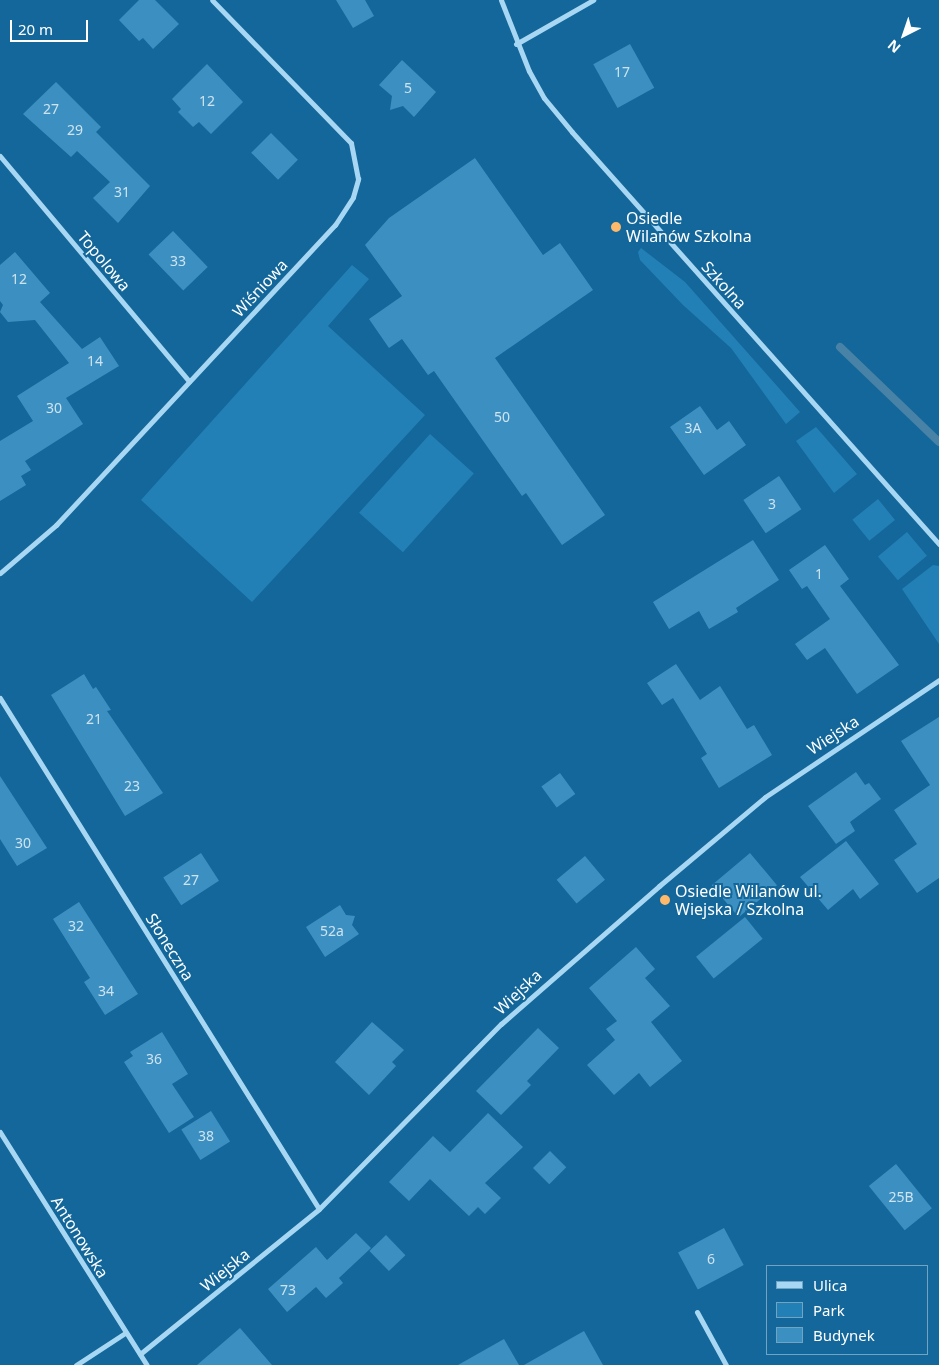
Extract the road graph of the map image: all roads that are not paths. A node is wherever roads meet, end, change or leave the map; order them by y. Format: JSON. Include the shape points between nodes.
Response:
{"nodes":[{"id":1,"x":212,"y":0,"type":"edge"},
{"id":2,"x":501,"y":0,"type":"edge"},
{"id":3,"x":593,"y":0,"type":"edge"},
{"id":4,"x":516,"y":44,"type":"junction"},
{"id":5,"x":0,"y":156,"type":"edge"},
{"id":6,"x":189,"y":381,"type":"junction"},
{"id":7,"x":939,"y":544,"type":"edge"},
{"id":8,"x":0,"y":573,"type":"edge"},
{"id":9,"x":939,"y":680,"type":"edge"},
{"id":10,"x":0,"y":698,"type":"edge"},
{"id":11,"x":0,"y":1132,"type":"edge"},
{"id":12,"x":319,"y":1209,"type":"junction"},
{"id":13,"x":697,"y":1312,"type":"dead end"},
{"id":14,"x":125,"y":1333,"type":"junction"},
{"id":15,"x":140,"y":1354,"type":"junction"},
{"id":16,"x":76,"y":1365,"type":"edge"},
{"id":17,"x":147,"y":1365,"type":"edge"},
{"id":18,"x":726,"y":1365,"type":"edge"}],
"edges":[{"from":1,"to":6,"type":"street","name":"Wiśniowa","via":[[350,143],[358,179],[353,197],[335,225]]},
{"from":2,"to":4,"type":"street","name":"Szkolna"},
{"from":3,"to":4,"type":"street"},
{"from":4,"to":7,"type":"street","name":"Szkolna","via":[[544,98],[572,132]]},
{"from":5,"to":6,"type":"street","name":"Topolowa"},
{"from":6,"to":8,"type":"street","name":"Wiśniowa","via":[[56,525]]},
{"from":9,"to":12,"type":"street","name":"Wiejska","via":[[764,797],[659,886],[501,1024]]},
{"from":10,"to":12,"type":"street","name":"Słoneczna"},
{"from":11,"to":14,"type":"street","name":"Antonowska"},
{"from":12,"to":15,"type":"street","name":"Wiejska"},
{"from":13,"to":18,"type":"street"},
{"from":14,"to":15,"type":"street","name":"Antonowska"},
{"from":14,"to":16,"type":"street"},
{"from":15,"to":17,"type":"street","name":"Antonowska"}]}
